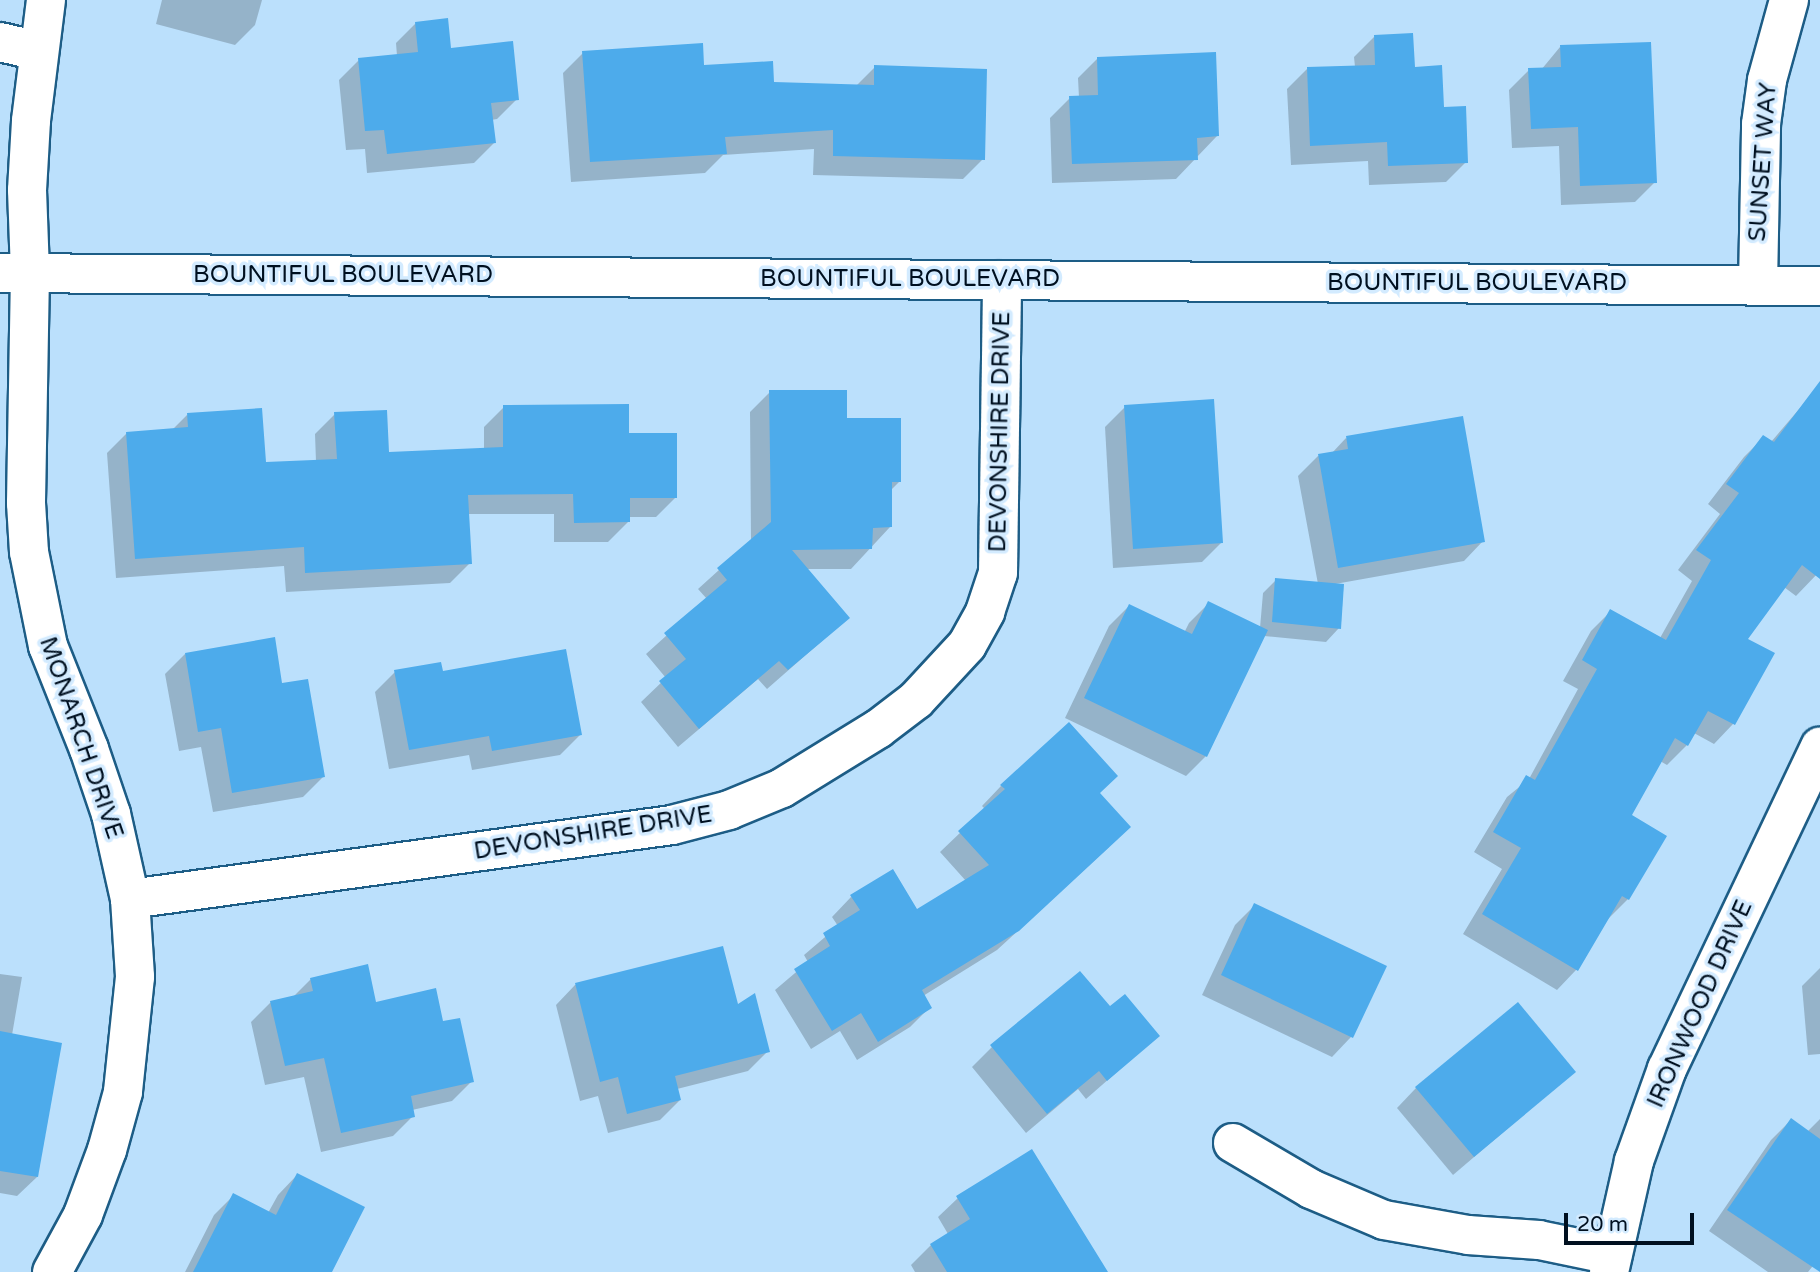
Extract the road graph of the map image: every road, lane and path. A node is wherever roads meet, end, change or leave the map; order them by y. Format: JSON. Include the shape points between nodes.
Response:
{"nodes":[{"id":1,"x":46,"y":0,"type":"edge"},
{"id":2,"x":1789,"y":0,"type":"edge"},
{"id":3,"x":0,"y":42,"type":"edge"},
{"id":4,"x":38,"y":51,"type":"junction"},
{"id":5,"x":15,"y":273,"type":"edge"},
{"id":6,"x":1002,"y":279,"type":"junction"},
{"id":7,"x":1758,"y":285,"type":"junction"},
{"id":8,"x":1820,"y":286,"type":"edge"},
{"id":9,"x":1817,"y":759,"type":"edge"},
{"id":10,"x":130,"y":899,"type":"junction"},
{"id":11,"x":1233,"y":1143,"type":"dead end"},
{"id":12,"x":1611,"y":1263,"type":"edge"},
{"id":13,"x":52,"y":1272,"type":"edge"}],
"edges":[{"from":1,"to":4,"type":"street","name":"MONARCH DRIVE"},
{"from":2,"to":7,"type":"street","name":"SUNSET WAY","via":[[1767,80],[1761,124]]},
{"from":3,"to":4,"type":"street"},
{"from":4,"to":5,"type":"street","name":"MONARCH DRIVE"},
{"from":5,"to":6,"type":"street","name":"BOUNTIFUL BOULEVARD"},
{"from":5,"to":10,"type":"street","name":"MONARCH DRIVE","via":[[26,503],[36,598],[48,646],[111,814]]},
{"from":6,"to":7,"type":"street","name":"BOUNTIFUL BOULEVARD"},
{"from":6,"to":10,"type":"street","name":"DEVONSHIRE DRIVE","via":[[998,573],[967,645],[916,700],[877,729],[782,788],[729,810],[672,825]]},
{"from":7,"to":8,"type":"street","name":"BOUNTIFUL BOULEVARD"},
{"from":9,"to":12,"type":"street","name":"IRONWOOD DRIVE","via":[[1667,1069],[1634,1161]]},
{"from":10,"to":13,"type":"street","name":"MONARCH DRIVE","via":[[135,977],[123,1092],[83,1215]]},
{"from":11,"to":12,"type":"street","via":[[1311,1189],[1384,1220],[1423,1229],[1539,1240]]}]}
